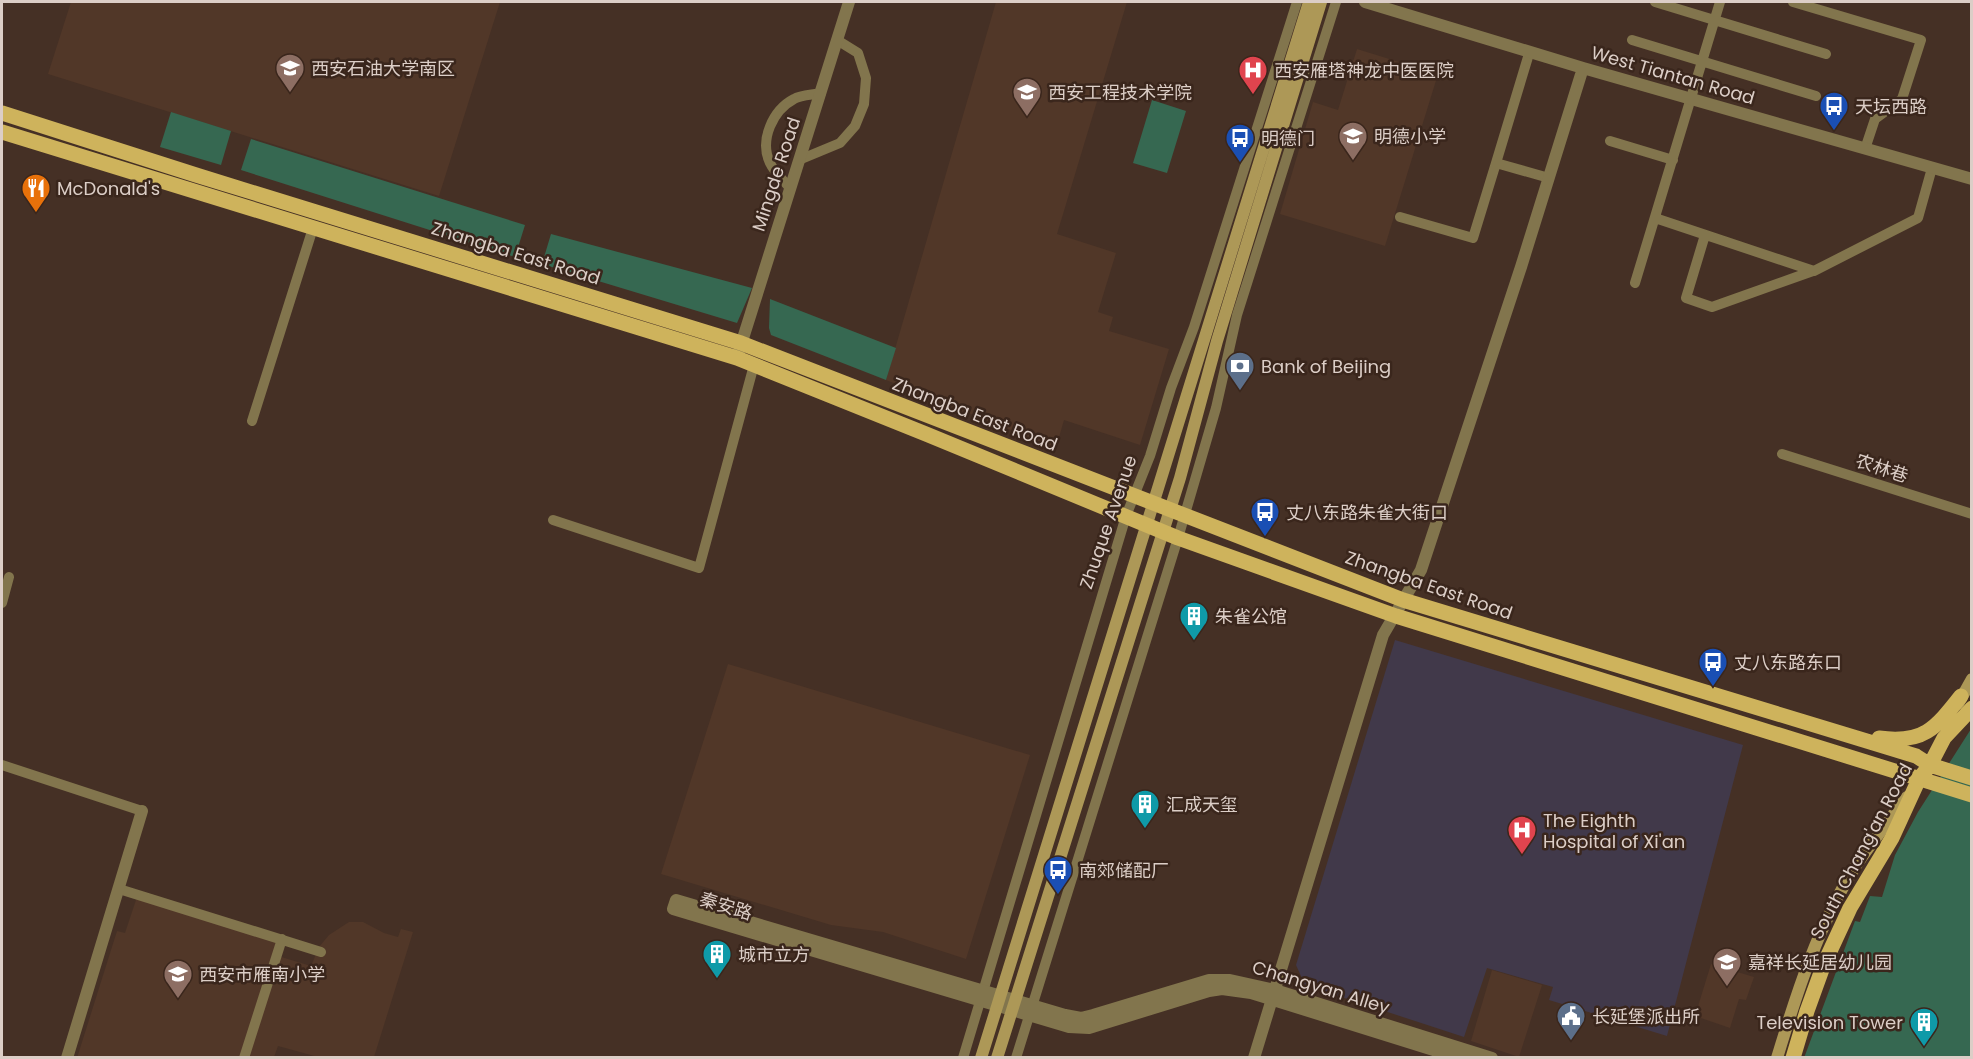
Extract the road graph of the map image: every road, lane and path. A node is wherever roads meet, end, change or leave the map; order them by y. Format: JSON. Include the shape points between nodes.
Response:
{"nodes":[{"id":1,"x":849,"y":2,"type":"edge"},
{"id":2,"x":1297,"y":2,"type":"edge"},
{"id":3,"x":1309,"y":2,"type":"edge"},
{"id":4,"x":1321,"y":2,"type":"edge"},
{"id":5,"x":1336,"y":2,"type":"edge"},
{"id":6,"x":1365,"y":2,"type":"edge"},
{"id":7,"x":1655,"y":2,"type":"edge"},
{"id":8,"x":1720,"y":2,"type":"edge"},
{"id":9,"x":1793,"y":2,"type":"edge"},
{"id":10,"x":1715,"y":20,"type":"junction"},
{"id":11,"x":837,"y":40,"type":"junction"},
{"id":12,"x":1632,"y":40,"type":"dead end"},
{"id":13,"x":1826,"y":54,"type":"dead end"},
{"id":14,"x":1528,"y":57,"type":"dead end"},
{"id":15,"x":1702,"y":62,"type":"junction"},
{"id":16,"x":1583,"y":68,"type":"junction"},
{"id":17,"x":821,"y":93,"type":"junction"},
{"id":18,"x":1816,"y":96,"type":"dead end"},
{"id":19,"x":1692,"y":99,"type":"junction"},
{"id":20,"x":2,"y":113,"type":"edge"},
{"id":21,"x":2,"y":132,"type":"edge"},
{"id":22,"x":1610,"y":141,"type":"dead end"},
{"id":23,"x":1865,"y":149,"type":"junction"},
{"id":24,"x":799,"y":160,"type":"junction"},
{"id":25,"x":1673,"y":160,"type":"junction"},
{"id":26,"x":1496,"y":164,"type":"junction"},
{"id":27,"x":1932,"y":168,"type":"junction"},
{"id":28,"x":1549,"y":178,"type":"junction"},
{"id":29,"x":1971,"y":179,"type":"edge"},
{"id":30,"x":790,"y":188,"type":"junction"},
{"id":31,"x":1400,"y":216,"type":"dead end"},
{"id":32,"x":1655,"y":218,"type":"junction"},
{"id":33,"x":313,"y":228,"type":"junction"},
{"id":34,"x":1705,"y":235,"type":"junction"},
{"id":35,"x":1814,"y":271,"type":"junction"},
{"id":36,"x":1635,"y":283,"type":"dead end"},
{"id":37,"x":739,"y":351,"type":"junction"},
{"id":38,"x":754,"y":365,"type":"junction"},
{"id":39,"x":252,"y":422,"type":"dead end"},
{"id":40,"x":1782,"y":454,"type":"dead end"},
{"id":41,"x":1134,"y":496,"type":"junction"},
{"id":42,"x":1154,"y":503,"type":"junction"},
{"id":43,"x":1170,"y":509,"type":"junction"},
{"id":44,"x":1185,"y":514,"type":"junction"},
{"id":45,"x":1971,"y":514,"type":"edge"},
{"id":46,"x":1126,"y":516,"type":"junction"},
{"id":47,"x":553,"y":520,"type":"dead end"},
{"id":48,"x":1146,"y":524,"type":"junction"},
{"id":49,"x":1163,"y":532,"type":"junction"},
{"id":50,"x":1179,"y":538,"type":"junction"},
{"id":51,"x":9,"y":577,"type":"dead end"},
{"id":52,"x":1403,"y":600,"type":"junction"},
{"id":53,"x":2,"y":603,"type":"edge"},
{"id":54,"x":1396,"y":616,"type":"junction"},
{"id":55,"x":1971,"y":679,"type":"edge"},
{"id":56,"x":1961,"y":696,"type":"junction"},
{"id":57,"x":1971,"y":708,"type":"edge"},
{"id":58,"x":1838,"y":732,"type":"junction"},
{"id":59,"x":1944,"y":738,"type":"junction"},
{"id":60,"x":2,"y":765,"type":"edge"},
{"id":61,"x":1930,"y":765,"type":"junction"},
{"id":62,"x":1971,"y":778,"type":"edge"},
{"id":63,"x":1915,"y":785,"type":"junction"},
{"id":64,"x":1971,"y":795,"type":"edge"},
{"id":65,"x":142,"y":811,"type":"joint"},
{"id":66,"x":119,"y":889,"type":"junction"},
{"id":67,"x":282,"y":939,"type":"junction"},
{"id":68,"x":321,"y":952,"type":"dead end"},
{"id":69,"x":1273,"y":995,"type":"junction"},
{"id":70,"x":982,"y":996,"type":"junction"},
{"id":71,"x":998,"y":1001,"type":"junction"},
{"id":72,"x":1014,"y":1006,"type":"junction"},
{"id":73,"x":1030,"y":1011,"type":"junction"},
{"id":74,"x":67,"y":1058,"type":"edge"},
{"id":75,"x":244,"y":1058,"type":"edge"},
{"id":76,"x":963,"y":1058,"type":"edge"},
{"id":77,"x":981,"y":1058,"type":"edge"},
{"id":78,"x":998,"y":1058,"type":"edge"},
{"id":79,"x":1017,"y":1058,"type":"edge"},
{"id":80,"x":1254,"y":1058,"type":"edge"},
{"id":81,"x":1459,"y":1058,"type":"edge"},
{"id":82,"x":1492,"y":1058,"type":"edge"},
{"id":83,"x":1777,"y":1058,"type":"edge"},
{"id":84,"x":1793,"y":1058,"type":"edge"}],
"edges":[{"from":1,"to":11,"type":"street","name":"Mingde Road"},
{"from":2,"to":41,"type":"street","name":"Zhuque Avenue","via":[[1194,327]]},
{"from":3,"to":42,"type":"main road","name":"Zhuque Avenue"},
{"from":4,"to":43,"type":"main road"},
{"from":5,"to":44,"type":"street","via":[[1237,315],[1216,408]]},
{"from":6,"to":16,"type":"street","name":"West Tiantan Road"},
{"from":7,"to":10,"type":"street"},
{"from":8,"to":10,"type":"street"},
{"from":9,"to":23,"type":"street","via":[[1921,40],[1902,99],[1875,119]]},
{"from":10,"to":13,"type":"street"},
{"from":10,"to":15,"type":"street"},
{"from":11,"to":17,"type":"street","name":"Mingde Road"},
{"from":11,"to":24,"type":"street","via":[[858,53],[866,78],[864,104],[855,126],[840,142]]},
{"from":12,"to":15,"type":"street"},
{"from":14,"to":26,"type":"street"},
{"from":15,"to":18,"type":"street"},
{"from":15,"to":19,"type":"street"},
{"from":16,"to":19,"type":"street","name":"West Tiantan Road"},
{"from":16,"to":28,"type":"street"},
{"from":17,"to":24,"type":"street","name":"Mingde Road"},
{"from":17,"to":30,"type":"street","via":[[794,99],[777,112],[770,127],[766,142],[770,163]]},
{"from":19,"to":23,"type":"street","name":"West Tiantan Road"},
{"from":19,"to":25,"type":"street"},
{"from":20,"to":37,"type":"main road","name":"Zhangba East Road"},
{"from":21,"to":33,"type":"main road","name":"Zhangba East Road"},
{"from":22,"to":25,"type":"street"},
{"from":23,"to":27,"type":"street","name":"West Tiantan Road"},
{"from":24,"to":30,"type":"street","name":"Mingde Road"},
{"from":25,"to":32,"type":"street"},
{"from":26,"to":28,"type":"street"},
{"from":26,"to":31,"type":"street","via":[[1473,238]]},
{"from":27,"to":29,"type":"street","name":"West Tiantan Road"},
{"from":27,"to":35,"type":"street","via":[[1918,218]]},
{"from":28,"to":52,"type":"street","via":[[1421,570]]},
{"from":30,"to":37,"type":"street","name":"Mingde Road"},
{"from":32,"to":34,"type":"street"},
{"from":32,"to":36,"type":"street"},
{"from":33,"to":37,"type":"main road","name":"Zhangba East Road"},
{"from":33,"to":39,"type":"street"},
{"from":34,"to":35,"type":"street"},
{"from":34,"to":35,"type":"street","via":[[1686,298],[1712,307]]},
{"from":37,"to":38,"type":"main road","name":"Zhangba East Road"},
{"from":37,"to":41,"type":"main road","name":"Zhangba East Road"},
{"from":38,"to":46,"type":"main road","name":"Zhangba East Road"},
{"from":38,"to":47,"type":"street","via":[[699,568]]},
{"from":40,"to":45,"type":"street","name":"农林巷"},
{"from":41,"to":42,"type":"main road","name":"Zhangba East Road"},
{"from":41,"to":46,"type":"street","name":"Zhuque Avenue"},
{"from":42,"to":43,"type":"main road","name":"Zhangba East Road"},
{"from":42,"to":48,"type":"main road","name":"Zhuque Avenue"},
{"from":43,"to":44,"type":"main road","name":"Zhangba East Road"},
{"from":43,"to":49,"type":"main road"},
{"from":44,"to":50,"type":"street"},
{"from":44,"to":52,"type":"main road","name":"Zhangba East Road"},
{"from":46,"to":48,"type":"main road","name":"Zhangba East Road"},
{"from":46,"to":70,"type":"street","name":"Zhuque Avenue"},
{"from":48,"to":49,"type":"main road","name":"Zhangba East Road"},
{"from":48,"to":71,"type":"main road","name":"Zhuque Avenue"},
{"from":49,"to":50,"type":"main road","name":"Zhangba East Road"},
{"from":49,"to":72,"type":"main road"},
{"from":50,"to":54,"type":"main road","name":"Zhangba East Road"},
{"from":50,"to":73,"type":"street"},
{"from":51,"to":53,"type":"street"},
{"from":52,"to":54,"type":"street"},
{"from":52,"to":58,"type":"main road","name":"Zhangba East Road"},
{"from":54,"to":63,"type":"main road","name":"Zhangba East Road"},
{"from":54,"to":69,"type":"street","via":[[1383,635]]},
{"from":55,"to":56,"type":"main road"},
{"from":56,"to":58,"type":"main road","via":[[1938,723],[1908,739]]},
{"from":56,"to":59,"type":"main road"},
{"from":57,"to":59,"type":"main road","name":"South Chang'an Road"},
{"from":58,"to":61,"type":"main road","name":"Zhangba East Road","via":[[1916,756]]},
{"from":59,"to":61,"type":"main road","name":"South Chang'an Road"},
{"from":60,"to":65,"type":"street"},
{"from":61,"to":62,"type":"main road","name":"Zhangba East Road"},
{"from":61,"to":63,"type":"main road","name":"South Chang'an Road"},
{"from":63,"to":64,"type":"main road","name":"Zhangba East Road"},
{"from":63,"to":83,"type":"main road","via":[[1880,830],[1837,899],[1808,962]]},
{"from":63,"to":84,"type":"main road","name":"South Chang'an Road","via":[[1892,838],[1832,945]]},
{"from":65,"to":66,"type":"street"},
{"from":66,"to":67,"type":"street"},
{"from":66,"to":74,"type":"street"},
{"from":67,"to":68,"type":"street"},
{"from":67,"to":75,"type":"street"},
{"from":69,"to":73,"type":"street","name":"Changyan Alley","via":[[1245,982],[1209,980],[1081,1018]]},
{"from":69,"to":80,"type":"street"},
{"from":69,"to":81,"type":"street","name":"Changyan Alley"},
{"from":69,"to":82,"type":"street","name":"Changyan Alley"},
{"from":70,"to":70,"type":"street","name":"秦安路","via":[[676,900],[674,909]]},
{"from":70,"to":71,"type":"street","name":"秦安路"},
{"from":70,"to":76,"type":"street","name":"Zhuque Avenue"},
{"from":71,"to":72,"type":"street","name":"Changyan Alley"},
{"from":71,"to":77,"type":"main road","name":"Zhuque Avenue"},
{"from":72,"to":73,"type":"street","name":"Changyan Alley"},
{"from":72,"to":78,"type":"main road"},
{"from":73,"to":79,"type":"street"}]}
